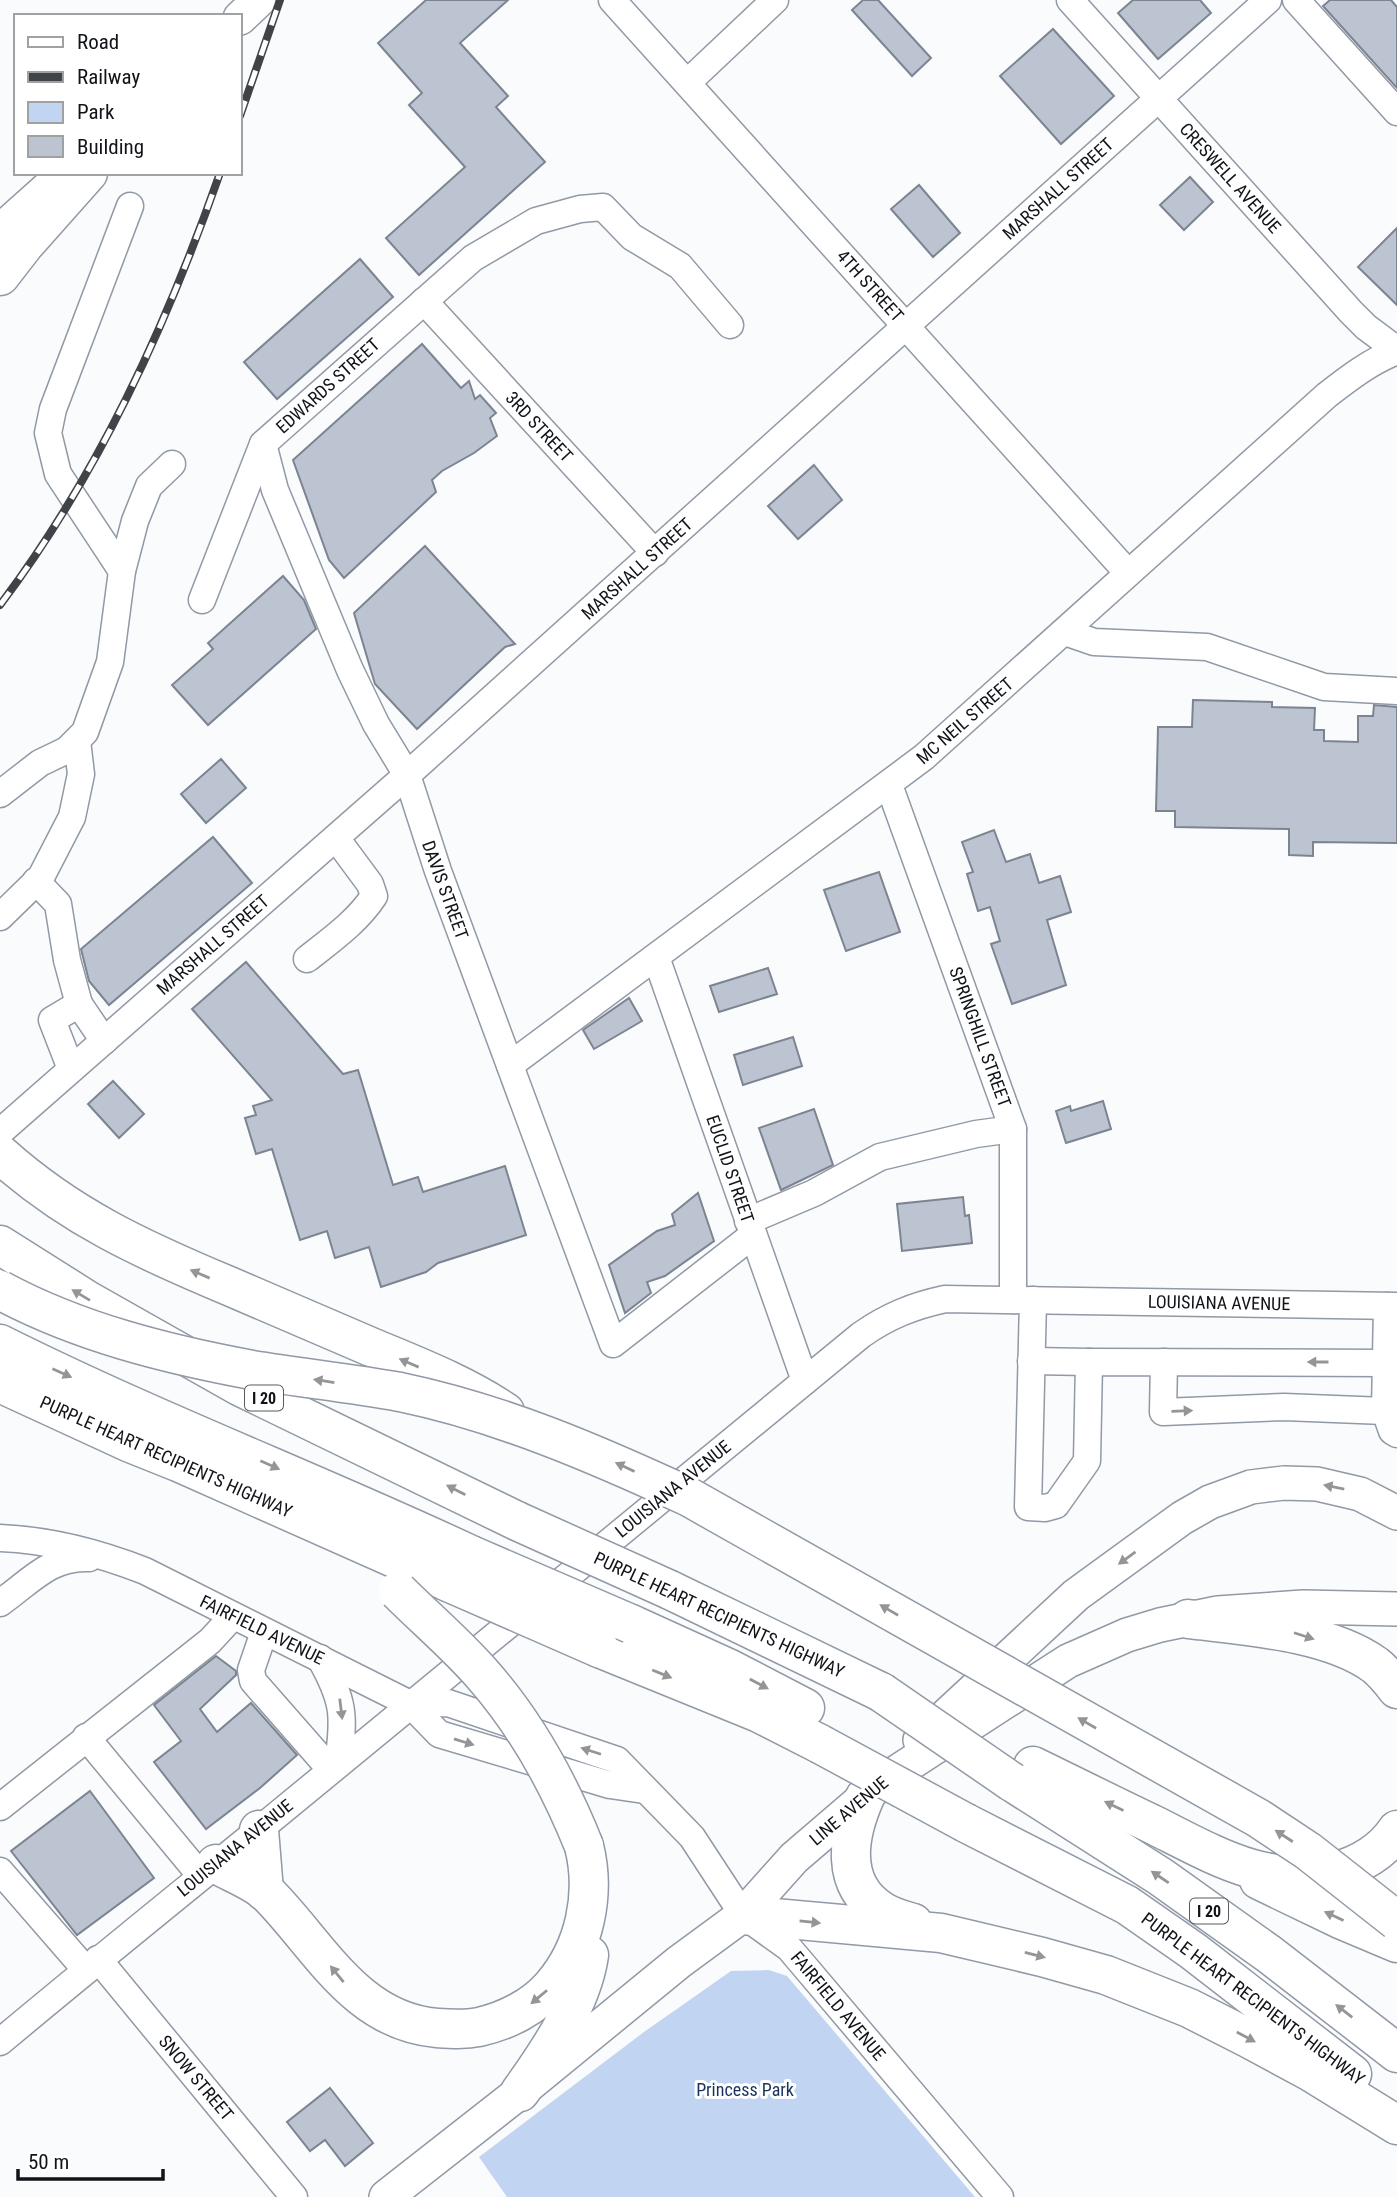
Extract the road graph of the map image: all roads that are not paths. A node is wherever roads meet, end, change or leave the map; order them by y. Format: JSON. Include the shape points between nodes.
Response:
{"nodes":[{"id":1,"x":259,"y":0,"type":"edge"},
{"id":2,"x":612,"y":0,"type":"edge"},
{"id":3,"x":775,"y":0,"type":"edge"},
{"id":4,"x":1070,"y":0,"type":"edge"},
{"id":5,"x":1268,"y":0,"type":"edge"},
{"id":6,"x":1296,"y":0,"type":"edge"},
{"id":7,"x":242,"y":16,"type":"edge"},
{"id":8,"x":687,"y":82,"type":"junction"},
{"id":9,"x":1159,"y":99,"type":"junction"},
{"id":10,"x":1397,"y":112,"type":"edge"},
{"id":11,"x":63,"y":175,"type":"edge"},
{"id":12,"x":86,"y":175,"type":"edge"},
{"id":13,"x":130,"y":206,"type":"dead end"},
{"id":14,"x":0,"y":231,"type":"edge"},
{"id":15,"x":0,"y":276,"type":"edge"},
{"id":16,"x":424,"y":301,"type":"junction"},
{"id":17,"x":730,"y":325,"type":"dead end"},
{"id":18,"x":907,"y":326,"type":"junction"},
{"id":19,"x":1397,"y":351,"type":"edge"},
{"id":20,"x":263,"y":444,"type":"junction"},
{"id":21,"x":173,"y":464,"type":"dead end"},
{"id":22,"x":655,"y":553,"type":"junction"},
{"id":23,"x":122,"y":571,"type":"junction"},
{"id":24,"x":1128,"y":573,"type":"junction"},
{"id":25,"x":202,"y":600,"type":"dead end"},
{"id":26,"x":1065,"y":632,"type":"junction"},
{"id":27,"x":1397,"y":691,"type":"edge"},
{"id":28,"x":77,"y":741,"type":"junction"},
{"id":29,"x":407,"y":775,"type":"junction"},
{"id":30,"x":889,"y":785,"type":"junction"},
{"id":31,"x":0,"y":794,"type":"edge"},
{"id":32,"x":336,"y":838,"type":"junction"},
{"id":33,"x":36,"y":881,"type":"junction"},
{"id":34,"x":0,"y":917,"type":"edge"},
{"id":35,"x":656,"y":957,"type":"junction"},
{"id":36,"x":307,"y":959,"type":"dead end"},
{"id":37,"x":79,"y":1004,"type":"junction"},
{"id":38,"x":104,"y":1041,"type":"junction"},
{"id":39,"x":510,"y":1065,"type":"junction"},
{"id":40,"x":71,"y":1069,"type":"junction"},
{"id":41,"x":1013,"y":1129,"type":"junction"},
{"id":42,"x":0,"y":1132,"type":"edge"},
{"id":43,"x":0,"y":1154,"type":"edge"},
{"id":44,"x":751,"y":1228,"type":"junction"},
{"id":45,"x":10,"y":1251,"type":"edge"},
{"id":46,"x":0,"y":1290,"type":"edge"},
{"id":47,"x":1023,"y":1300,"type":"junction"},
{"id":48,"x":1392,"y":1306,"type":"edge"},
{"id":49,"x":0,"y":1344,"type":"edge"},
{"id":50,"x":1031,"y":1361,"type":"junction"},
{"id":51,"x":1089,"y":1362,"type":"junction"},
{"id":52,"x":1164,"y":1362,"type":"junction"},
{"id":53,"x":1386,"y":1363,"type":"junction"},
{"id":54,"x":804,"y":1381,"type":"junction"},
{"id":55,"x":0,"y":1383,"type":"edge"},
{"id":56,"x":1385,"y":1411,"type":"junction"},
{"id":57,"x":533,"y":1431,"type":"junction"},
{"id":58,"x":1397,"y":1434,"type":"edge"},
{"id":59,"x":178,"y":1462,"type":"junction"},
{"id":60,"x":1397,"y":1513,"type":"edge"},
{"id":61,"x":0,"y":1538,"type":"edge"},
{"id":62,"x":114,"y":1559,"type":"junction"},
{"id":63,"x":459,"y":1569,"type":"junction"},
{"id":64,"x":0,"y":1603,"type":"edge"},
{"id":65,"x":1397,"y":1609,"type":"edge"},
{"id":66,"x":233,"y":1616,"type":"junction"},
{"id":67,"x":1188,"y":1619,"type":"junction"},
{"id":68,"x":264,"y":1632,"type":"junction"},
{"id":69,"x":1397,"y":1645,"type":"edge"},
{"id":70,"x":320,"y":1658,"type":"junction"},
{"id":71,"x":1396,"y":1688,"type":"edge"},
{"id":72,"x":410,"y":1704,"type":"junction"},
{"id":73,"x":831,"y":1736,"type":"junction"},
{"id":74,"x":86,"y":1737,"type":"junction"},
{"id":75,"x":334,"y":1767,"type":"junction"},
{"id":76,"x":1023,"y":1774,"type":"junction"},
{"id":77,"x":875,"y":1788,"type":"junction"},
{"id":78,"x":0,"y":1807,"type":"edge"},
{"id":79,"x":259,"y":1830,"type":"junction"},
{"id":80,"x":1397,"y":1830,"type":"edge"},
{"id":81,"x":586,"y":1856,"type":"junction"},
{"id":82,"x":1224,"y":1859,"type":"junction"},
{"id":83,"x":209,"y":1870,"type":"junction"},
{"id":84,"x":0,"y":1871,"type":"edge"},
{"id":85,"x":264,"y":1891,"type":"junction"},
{"id":86,"x":743,"y":1915,"type":"junction"},
{"id":87,"x":1397,"y":1921,"type":"edge"},
{"id":88,"x":943,"y":1934,"type":"junction"},
{"id":89,"x":1397,"y":1943,"type":"edge"},
{"id":90,"x":92,"y":1964,"type":"junction"},
{"id":91,"x":0,"y":2042,"type":"edge"},
{"id":92,"x":1397,"y":2053,"type":"edge"},
{"id":93,"x":520,"y":2092,"type":"junction"},
{"id":94,"x":1397,"y":2111,"type":"edge"},
{"id":95,"x":1397,"y":2125,"type":"edge"},
{"id":96,"x":293,"y":2197,"type":"edge"},
{"id":97,"x":386,"y":2197,"type":"edge"},
{"id":98,"x":1000,"y":2197,"type":"edge"}],
"edges":[{"from":1,"to":7,"type":"main road"},
{"from":2,"to":8,"type":"street","name":"4TH STREET"},
{"from":3,"to":8,"type":"street"},
{"from":4,"to":9,"type":"street","name":"CRESWELL AVENUE"},
{"from":5,"to":9,"type":"street","name":"MARSHALL STREET"},
{"from":6,"to":10,"type":"street"},
{"from":8,"to":18,"type":"street","name":"4TH STREET"},
{"from":9,"to":18,"type":"street","name":"MARSHALL STREET"},
{"from":9,"to":19,"type":"street","name":"CRESWELL AVENUE","via":[[1351,312]]},
{"from":11,"to":14,"type":"main road"},
{"from":12,"to":15,"type":"highway"},
{"from":13,"to":23,"type":"street","via":[[48,433],[58,474]]},
{"from":16,"to":17,"type":"street","name":"EDWARDS STREET","via":[[473,258],[537,221],[603,206],[632,237],[680,266]]},
{"from":16,"to":20,"type":"street","name":"EDWARDS STREET"},
{"from":16,"to":22,"type":"street","name":"3RD STREET"},
{"from":18,"to":22,"type":"street","name":"MARSHALL STREET"},
{"from":18,"to":24,"type":"street","name":"4TH STREET"},
{"from":19,"to":24,"type":"street","name":"MC NEIL STREET","via":[[1349,377],[1327,395]]},
{"from":20,"to":25,"type":"street","name":"EDWARDS STREET"},
{"from":20,"to":29,"type":"street","name":"DAVIS STREET","via":[[275,490],[350,670]]},
{"from":21,"to":23,"type":"street","via":[[149,486]]},
{"from":22,"to":29,"type":"street","name":"MARSHALL STREET"},
{"from":23,"to":28,"type":"street","via":[[110,662],[85,732]]},
{"from":24,"to":26,"type":"street","name":"MC NEIL STREET"},
{"from":26,"to":27,"type":"street","via":[[1094,642],[1207,647],[1324,687]]},
{"from":26,"to":30,"type":"street","name":"MC NEIL STREET"},
{"from":28,"to":31,"type":"street"},
{"from":28,"to":33,"type":"street","via":[[81,774],[72,817]]},
{"from":29,"to":32,"type":"street","name":"MARSHALL STREET"},
{"from":29,"to":39,"type":"street","name":"DAVIS STREET"},
{"from":30,"to":35,"type":"street","name":"MC NEIL STREET"},
{"from":30,"to":41,"type":"street","name":"SPRINGHILL STREET"},
{"from":32,"to":36,"type":"street","via":[[374,896],[341,933]]},
{"from":32,"to":38,"type":"street","name":"MARSHALL STREET"},
{"from":33,"to":34,"type":"street"},
{"from":33,"to":37,"type":"street","via":[[58,904]]},
{"from":35,"to":39,"type":"street","name":"MC NEIL STREET"},
{"from":35,"to":44,"type":"street","name":"EUCLID STREET"},
{"from":37,"to":38,"type":"street"},
{"from":37,"to":40,"type":"street","via":[[52,1020]]},
{"from":38,"to":40,"type":"street","name":"MARSHALL STREET"},
{"from":39,"to":44,"type":"street","name":"DAVIS STREET","via":[[613,1344]]},
{"from":40,"to":42,"type":"street","name":"MARSHALL STREET"},
{"from":41,"to":44,"type":"street","via":[[880,1157]]},
{"from":41,"to":47,"type":"street","name":"SPRINGHILL STREET"},
{"from":57,"to":43,"type":"highway","one_way":true,"bridge":true,"via":[[417,1366],[113,1234],[73,1211]]},
{"from":44,"to":54,"type":"street","name":"EUCLID STREET"},
{"from":76,"to":45,"type":"highway","name":"PURPLE HEART RECIPIENTS HIGHWAY","number":"I 20","one_way":true,"bridge":true,"via":[[973,1741],[933,1728],[881,1692],[239,1386]]},
{"from":57,"to":46,"type":"highway","one_way":true,"bridge":true,"via":[[399,1392],[157,1350],[96,1332]]},
{"from":47,"to":48,"type":"street","name":"LOUISIANA AVENUE"},
{"from":47,"to":50,"type":"street","name":"SPRINGHILL STREET"},
{"from":47,"to":54,"type":"street","name":"LOUISIANA AVENUE","via":[[945,1299],[915,1306],[886,1318]]},
{"from":48,"to":53,"type":"street"},
{"from":49,"to":63,"type":"highway","one_way":true,"via":[[378,1512]]},
{"from":50,"to":51,"type":"street"},
{"from":50,"to":51,"type":"street","name":"SPRINGHILL STREET","via":[[1028,1507],[1045,1508],[1056,1505],[1087,1461]]},
{"from":51,"to":52,"type":"street"},
{"from":53,"to":52,"type":"street","one_way":true},
{"from":52,"to":56,"type":"street","one_way":true,"via":[[1163,1412],[1284,1407]]},
{"from":53,"to":56,"type":"street"},
{"from":54,"to":72,"type":"street","name":"LOUISIANA AVENUE"},
{"from":55,"to":59,"type":"highway","name":"PURPLE HEART RECIPIENTS HIGHWAY"},
{"from":56,"to":58,"type":"street"},
{"from":87,"to":57,"type":"highway","one_way":true,"bridge":true,"via":[[1258,1818],[689,1497]]},
{"from":59,"to":63,"type":"highway","name":"PURPLE HEART RECIPIENTS HIGHWAY"},
{"from":59,"to":81,"type":"highway","bridge":true,"via":[[315,1538],[398,1591],[483,1675],[528,1735],[570,1812]]},
{"from":60,"to":77,"type":"main road","one_way":true,"via":[[1360,1494],[1317,1484],[1251,1487],[1210,1502],[1076,1595],[927,1733]]},
{"from":61,"to":62,"type":"street","via":[[28,1539]]},
{"from":62,"to":64,"type":"street","via":[[62,1560],[35,1574]]},
{"from":62,"to":66,"type":"street","name":"FAIRFIELD AVENUE"},
{"from":63,"to":73,"type":"highway","name":"PURPLE HEART RECIPIENTS HIGHWAY","one_way":true,"bridge":true,"via":[[599,1648],[759,1713]]},
{"from":63,"to":73,"type":"highway","one_way":true,"bridge":true,"via":[[631,1624],[730,1669]]},
{"from":65,"to":67,"type":"main road","name":"LINE AVENUE","via":[[1258,1609]]},
{"from":66,"to":68,"type":"street","name":"FAIRFIELD AVENUE"},
{"from":66,"to":74,"type":"street","via":[[210,1641]]},
{"from":67,"to":71,"type":"highway","one_way":true,"via":[[1287,1631],[1328,1644],[1376,1666]]},
{"from":67,"to":77,"type":"main road","name":"LINE AVENUE","via":[[1128,1634],[1068,1661]]},
{"from":68,"to":70,"type":"street","name":"FAIRFIELD AVENUE"},
{"from":68,"to":75,"type":"street","via":[[251,1670],[253,1681]]},
{"from":69,"to":71,"type":"highway"},
{"from":70,"to":72,"type":"street","name":"FAIRFIELD AVENUE"},
{"from":70,"to":75,"type":"street","one_way":true,"via":[[342,1709]]},
{"from":72,"to":75,"type":"street","name":"LOUISIANA AVENUE"},
{"from":72,"to":86,"type":"street","name":"FAIRFIELD AVENUE","via":[[439,1734],[610,1785],[644,1790],[692,1837]]},
{"from":73,"to":94,"type":"highway","name":"PURPLE HEART RECIPIENTS HIGHWAY","number":"I 20","via":[[974,1815],[1073,1861]]},
{"from":74,"to":78,"type":"street"},
{"from":74,"to":83,"type":"street"},
{"from":75,"to":79,"type":"street","name":"LOUISIANA AVENUE"},
{"from":82,"to":76,"type":"highway","one_way":true},
{"from":92,"to":76,"type":"highway","number":"I 20","one_way":true},
{"from":77,"to":86,"type":"main road","name":"LINE AVENUE","via":[[794,1858]]},
{"from":77,"to":88,"type":"highway","via":[[856,1819],[849,1850],[852,1877],[882,1912]]},
{"from":79,"to":83,"type":"street","name":"LOUISIANA AVENUE"},
{"from":79,"to":85,"type":"highway"},
{"from":80,"to":82,"type":"highway","via":[[1372,1855],[1351,1867],[1322,1874],[1277,1876]]},
{"from":81,"to":85,"type":"highway","one_way":true,"via":[[583,1930],[568,1964],[551,1987],[512,2016],[455,2030],[408,2023],[366,2002],[344,1984]]},
{"from":81,"to":93,"type":"highway","via":[[592,1938],[582,1981],[545,2056]]},
{"from":89,"to":82,"type":"highway","one_way":true,"via":[[1255,1878]]},
{"from":83,"to":85,"type":"highway"},
{"from":83,"to":90,"type":"street","name":"LOUISIANA AVENUE"},
{"from":84,"to":90,"type":"street","name":"SNOW STREET"},
{"from":86,"to":88,"type":"highway","one_way":true},
{"from":86,"to":93,"type":"main road","name":"LINE AVENUE"},
{"from":86,"to":98,"type":"street","name":"FAIRFIELD AVENUE","via":[[789,1948]]},
{"from":88,"to":95,"type":"highway","one_way":true,"via":[[1068,1964],[1168,1999],[1311,2072]]},
{"from":90,"to":91,"type":"street","name":"LOUISIANA AVENUE"},
{"from":90,"to":96,"type":"street","name":"SNOW STREET"},
{"from":93,"to":97,"type":"main road","name":"LINE AVENUE"}]}
